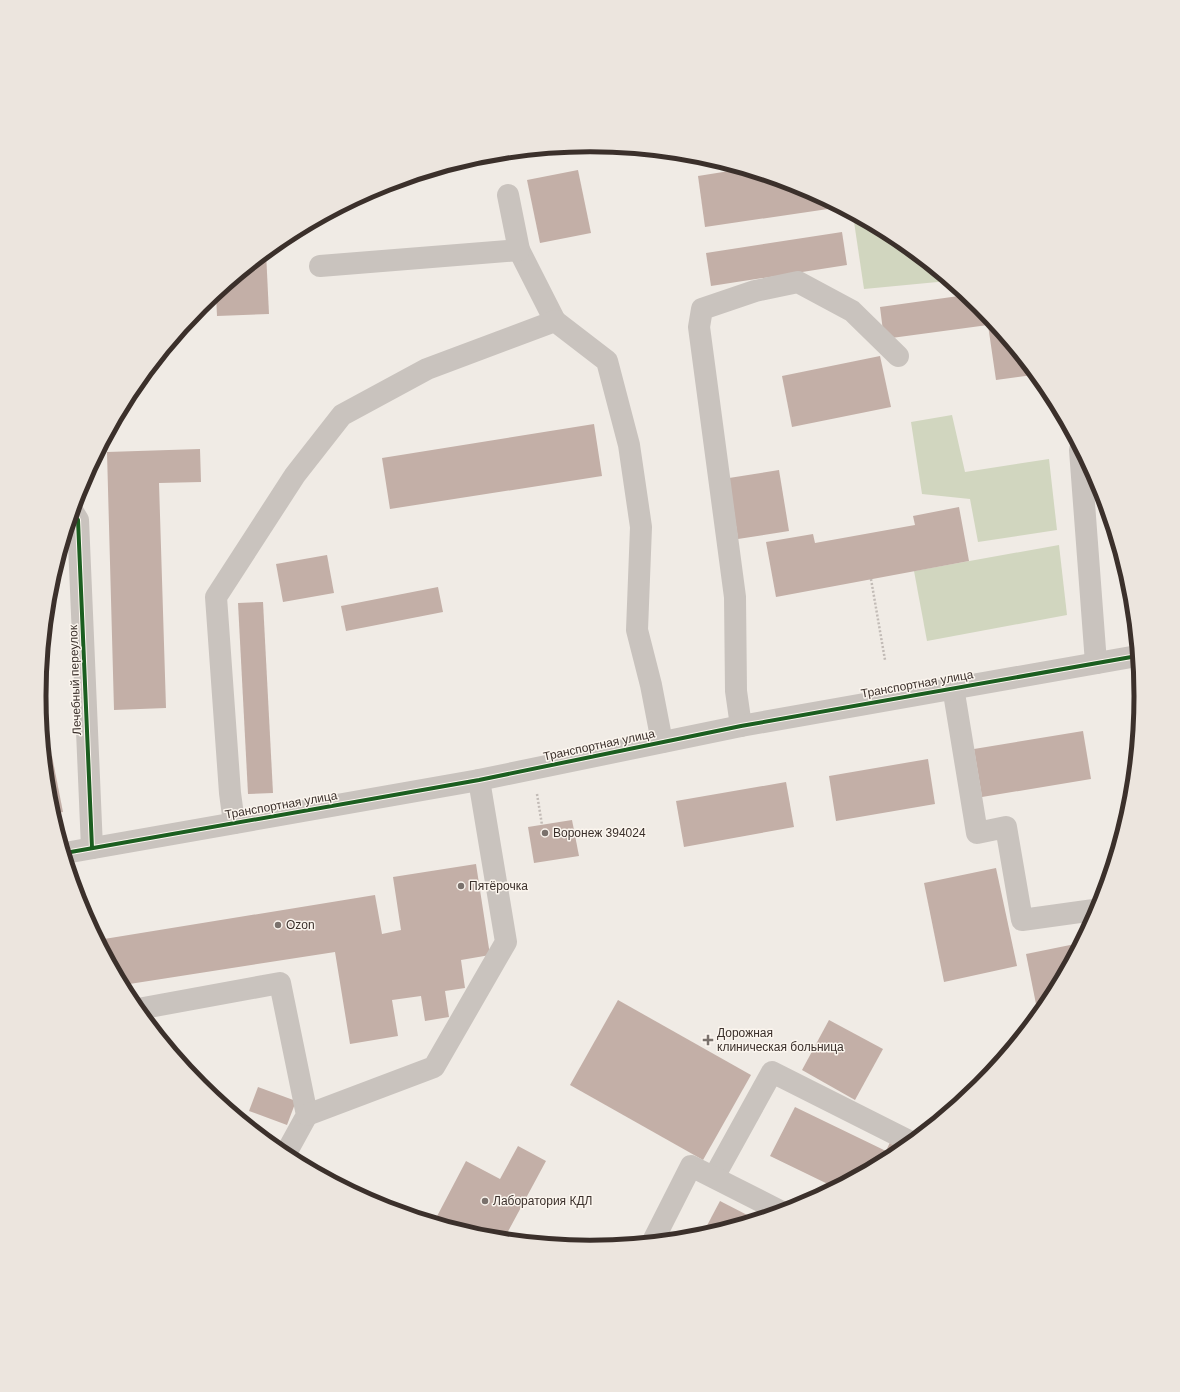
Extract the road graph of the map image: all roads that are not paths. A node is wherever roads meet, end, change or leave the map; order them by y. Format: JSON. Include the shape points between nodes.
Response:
{"nodes":[{"id":1,"x":508,"y":195,"type":"dead end"},
{"id":2,"x":519,"y":250,"type":"junction"},
{"id":3,"x":320,"y":266,"type":"dead end"},
{"id":4,"x":555,"y":321,"type":"junction"},
{"id":5,"x":898,"y":356,"type":"dead end"},
{"id":6,"x":1081,"y":461,"type":"edge"},
{"id":7,"x":76,"y":517,"type":"edge"},
{"id":8,"x":1133,"y":657,"type":"edge"},
{"id":9,"x":1096,"y":662,"type":"junction"},
{"id":10,"x":953,"y":688,"type":"junction"},
{"id":11,"x":741,"y":726,"type":"junction"},
{"id":12,"x":662,"y":742,"type":"junction"},
{"id":13,"x":479,"y":780,"type":"junction"},
{"id":14,"x":234,"y":823,"type":"junction"},
{"id":15,"x":92,"y":848,"type":"junction"},
{"id":16,"x":70,"y":853,"type":"edge"},
{"id":17,"x":1090,"y":911,"type":"edge"},
{"id":18,"x":145,"y":1009,"type":"edge"},
{"id":19,"x":307,"y":1115,"type":"junction"},
{"id":20,"x":905,"y":1139,"type":"edge"},
{"id":21,"x":289,"y":1148,"type":"edge"},
{"id":22,"x":714,"y":1177,"type":"junction"},
{"id":23,"x":774,"y":1208,"type":"edge"},
{"id":24,"x":656,"y":1236,"type":"edge"}],
"edges":[{"from":1,"to":2,"type":"street"},
{"from":2,"to":3,"type":"street"},
{"from":2,"to":4,"type":"street"},
{"from":4,"to":12,"type":"street","via":[[607,361],[625,429],[641,527],[637,630]]},
{"from":4,"to":14,"type":"street","via":[[426,369],[342,414],[295,475],[216,597]]},
{"from":5,"to":11,"type":"street","via":[[852,311],[798,282],[755,291],[702,310],[699,327],[735,597],[736,691]]},
{"from":6,"to":9,"type":"street"},
{"from":7,"to":15,"type":"street","name":"Лечебный переулок"},
{"from":8,"to":9,"type":"street","name":"Транспортная улица"},
{"from":9,"to":10,"type":"street","name":"Транспортная улица"},
{"from":10,"to":11,"type":"street","name":"Транспортная улица"},
{"from":10,"to":17,"type":"street","via":[[977,833],[1006,827],[1022,920]]},
{"from":11,"to":12,"type":"street","name":"Транспортная улица"},
{"from":12,"to":13,"type":"street","name":"Транспортная улица"},
{"from":13,"to":14,"type":"street","name":"Транспортная улица"},
{"from":13,"to":19,"type":"street","via":[[506,942],[434,1067]]},
{"from":14,"to":15,"type":"street","name":"Транспортная улица"},
{"from":15,"to":16,"type":"street","name":"Транспортная улица"},
{"from":18,"to":19,"type":"street","via":[[280,983]]},
{"from":19,"to":21,"type":"street"},
{"from":20,"to":22,"type":"street","via":[[772,1072]]},
{"from":22,"to":23,"type":"street"},
{"from":22,"to":24,"type":"street","via":[[691,1166]]}]}
